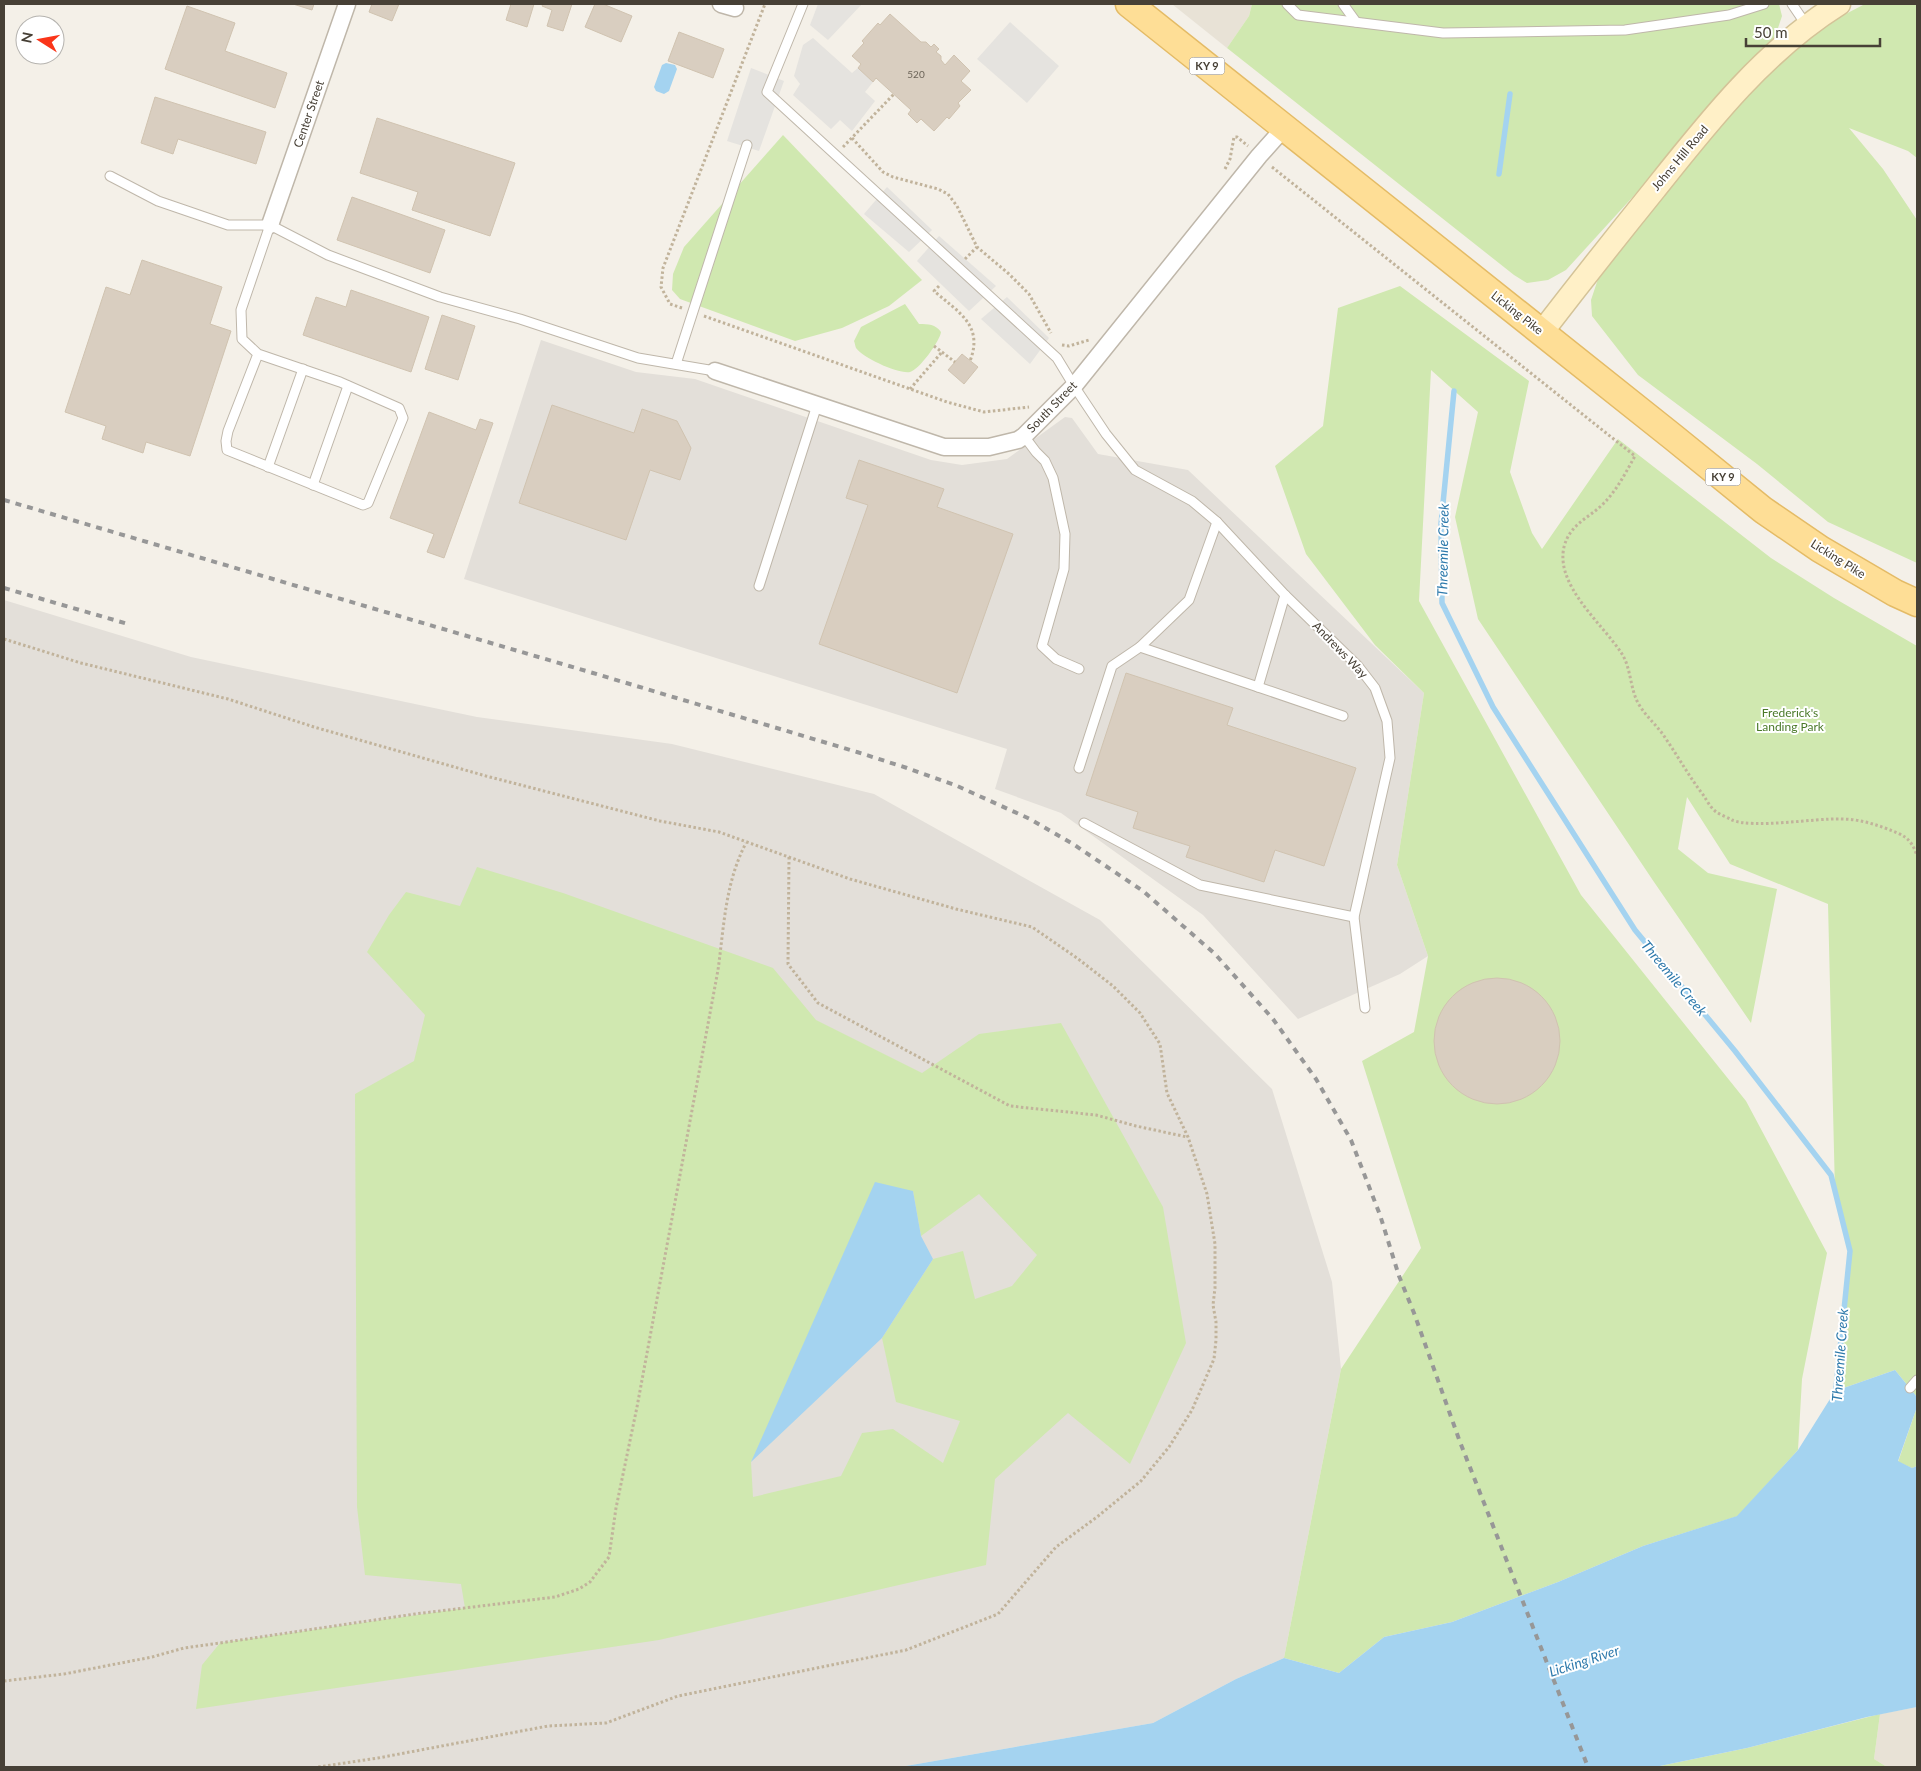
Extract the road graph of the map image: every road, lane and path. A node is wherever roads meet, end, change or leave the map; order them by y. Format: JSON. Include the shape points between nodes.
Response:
{"nodes":[{"id":1,"x":348,"y":4,"type":"edge"},
{"id":2,"x":765,"y":4,"type":"edge"},
{"id":3,"x":803,"y":4,"type":"edge"},
{"id":4,"x":1129,"y":4,"type":"edge"},
{"id":5,"x":1287,"y":4,"type":"edge"},
{"id":6,"x":1343,"y":4,"type":"edge"},
{"id":7,"x":1764,"y":4,"type":"edge"},
{"id":8,"x":1792,"y":4,"type":"edge"},
{"id":9,"x":1839,"y":4,"type":"edge"},
{"id":10,"x":1356,"y":22,"type":"junction"},
{"id":11,"x":1807,"y":26,"type":"junction"},
{"id":12,"x":894,"y":94,"type":"dead end"},
{"id":13,"x":1284,"y":128,"type":"junction"},
{"id":14,"x":1237,"y":137,"type":"dead end"},
{"id":15,"x":852,"y":138,"type":"junction"},
{"id":16,"x":747,"y":145,"type":"dead end"},
{"id":17,"x":836,"y":155,"type":"junction"},
{"id":18,"x":1279,"y":172,"type":"dead end"},
{"id":19,"x":110,"y":176,"type":"dead end"},
{"id":20,"x":1220,"y":176,"type":"dead end"},
{"id":21,"x":270,"y":225,"type":"junction"},
{"id":22,"x":976,"y":247,"type":"junction"},
{"id":23,"x":965,"y":259,"type":"dead end"},
{"id":24,"x":939,"y":286,"type":"dead end"},
{"id":25,"x":693,"y":312,"type":"junction"},
{"id":26,"x":1542,"y":332,"type":"junction"},
{"id":27,"x":1095,"y":334,"type":"dead end"},
{"id":28,"x":1054,"y":340,"type":"dead end"},
{"id":29,"x":1089,"y":341,"type":"junction"},
{"id":30,"x":1061,"y":344,"type":"dead end"},
{"id":31,"x":934,"y":346,"type":"dead end"},
{"id":32,"x":942,"y":352,"type":"junction"},
{"id":33,"x":258,"y":354,"type":"junction"},
{"id":34,"x":970,"y":360,"type":"dead end"},
{"id":35,"x":955,"y":362,"type":"dead end"},
{"id":36,"x":676,"y":364,"type":"junction"},
{"id":37,"x":303,"y":369,"type":"junction"},
{"id":38,"x":715,"y":371,"type":"joint"},
{"id":39,"x":1065,"y":372,"type":"junction"},
{"id":40,"x":348,"y":386,"type":"junction"},
{"id":41,"x":1074,"y":386,"type":"junction"},
{"id":42,"x":910,"y":389,"type":"junction"},
{"id":43,"x":817,"y":405,"type":"junction"},
{"id":44,"x":1032,"y":407,"type":"dead end"},
{"id":45,"x":1024,"y":436,"type":"junction"},
{"id":46,"x":268,"y":467,"type":"junction"},
{"id":47,"x":313,"y":485,"type":"junction"},
{"id":48,"x":1217,"y":522,"type":"junction"},
{"id":49,"x":759,"y":586,"type":"dead end"},
{"id":50,"x":1285,"y":595,"type":"junction"},
{"id":51,"x":1917,"y":603,"type":"edge"},
{"id":52,"x":4,"y":639,"type":"edge"},
{"id":53,"x":1140,"y":647,"type":"junction"},
{"id":54,"x":1079,"y":669,"type":"dead end"},
{"id":55,"x":1258,"y":687,"type":"junction"},
{"id":56,"x":1343,"y":716,"type":"dead end"},
{"id":57,"x":1079,"y":768,"type":"dead end"},
{"id":58,"x":1084,"y":823,"type":"dead end"},
{"id":59,"x":746,"y":843,"type":"junction"},
{"id":60,"x":789,"y":856,"type":"junction"},
{"id":61,"x":1917,"y":856,"type":"edge"},
{"id":62,"x":1354,"y":917,"type":"junction"},
{"id":63,"x":1365,"y":1008,"type":"dead end"},
{"id":64,"x":1188,"y":1137,"type":"junction"},
{"id":65,"x":1917,"y":1380,"type":"edge"},
{"id":66,"x":1910,"y":1388,"type":"dead end"},
{"id":67,"x":4,"y":1682,"type":"edge"},
{"id":68,"x":318,"y":1767,"type":"edge"}],
"edges":[{"from":1,"to":21,"type":"street","name":"Center Street"},
{"from":2,"to":25,"type":"path","via":[[663,268],[660,287],[670,304]]},
{"from":3,"to":17,"type":"lane","name":"Andrews Way","via":[[767,92]]},
{"from":4,"to":13,"type":"main road","name":"Licking Pike","number":"KY 9"},
{"from":5,"to":10,"type":"lane","via":[[1298,15]]},
{"from":6,"to":10,"type":"lane"},
{"from":7,"to":10,"type":"lane","via":[[1729,15],[1625,30],[1444,33]]},
{"from":8,"to":11,"type":"lane"},
{"from":9,"to":11,"type":"main road","name":"Johns Hill Road"},
{"from":11,"to":26,"type":"main road","name":"Johns Hill Road","via":[[1779,48],[1693,141]]},
{"from":12,"to":15,"type":"path"},
{"from":13,"to":26,"type":"main road","name":"Licking Pike","number":"KY 9"},
{"from":13,"to":41,"type":"street","name":"South Street"},
{"from":14,"to":20,"type":"path","via":[[1234,137],[1228,164]]},
{"from":15,"to":17,"type":"path"},
{"from":15,"to":22,"type":"path","via":[[883,172],[948,194]]},
{"from":16,"to":25,"type":"lane"},
{"from":17,"to":39,"type":"lane","name":"Andrews Way","via":[[1058,358]]},
{"from":18,"to":61,"type":"path","via":[[1635,456],[1616,490],[1573,530],[1564,546],[1565,568],[1583,605],[1622,654],[1638,703],[1714,810],[1734,821],[1755,823],[1865,821],[1903,835],[1914,845]]},
{"from":19,"to":21,"type":"lane","via":[[158,201],[228,225]]},
{"from":21,"to":33,"type":"lane","via":[[242,310],[242,339]]},
{"from":21,"to":36,"type":"lane","via":[[328,255],[440,297],[520,319],[638,358]]},
{"from":22,"to":23,"type":"path"},
{"from":22,"to":28,"type":"path","via":[[1029,294]]},
{"from":24,"to":34,"type":"path","via":[[934,291],[968,321],[974,334],[975,349]]},
{"from":25,"to":36,"type":"lane"},
{"from":25,"to":42,"type":"path"},
{"from":26,"to":51,"type":"main road","name":"Licking Pike","number":"KY 9","via":[[1763,510],[1894,593]]},
{"from":27,"to":29,"type":"path"},
{"from":29,"to":30,"type":"path","via":[[1069,346]]},
{"from":29,"to":39,"type":"path"},
{"from":31,"to":32,"type":"path"},
{"from":32,"to":35,"type":"path"},
{"from":32,"to":42,"type":"path"},
{"from":33,"to":37,"type":"lane"},
{"from":33,"to":46,"type":"lane","via":[[226,441],[227,450]]},
{"from":36,"to":38,"type":"lane"},
{"from":37,"to":40,"type":"lane"},
{"from":37,"to":46,"type":"lane"},
{"from":38,"to":43,"type":"street","name":"South Street"},
{"from":39,"to":41,"type":"lane","name":"Andrews Way"},
{"from":40,"to":47,"type":"lane"},
{"from":40,"to":47,"type":"lane","via":[[399,408],[403,418],[368,502],[363,505]]},
{"from":41,"to":45,"type":"street","name":"South Street"},
{"from":41,"to":48,"type":"lane","name":"Andrews Way","via":[[1135,470],[1192,501]]},
{"from":42,"to":44,"type":"path","via":[[984,412]]},
{"from":43,"to":45,"type":"street","name":"South Street","via":[[944,447],[989,447]]},
{"from":43,"to":49,"type":"lane"},
{"from":45,"to":54,"type":"lane","via":[[1054,478],[1066,534],[1064,569],[1042,646],[1056,659]]},
{"from":46,"to":47,"type":"lane"},
{"from":48,"to":50,"type":"lane","name":"Andrews Way"},
{"from":48,"to":53,"type":"lane","via":[[1189,600]]},
{"from":50,"to":55,"type":"lane"},
{"from":50,"to":62,"type":"lane","name":"Andrews Way","via":[[1358,666],[1375,688],[1387,721],[1390,758]]},
{"from":52,"to":59,"type":"path","via":[[80,663],[228,699],[486,776],[660,821],[719,832]]},
{"from":53,"to":55,"type":"lane"},
{"from":53,"to":57,"type":"lane","via":[[1112,666]]},
{"from":55,"to":56,"type":"lane"},
{"from":58,"to":62,"type":"lane","via":[[1200,885]]},
{"from":59,"to":60,"type":"path"},
{"from":59,"to":67,"type":"path","via":[[733,871],[726,904],[718,970],[620,1484],[609,1557],[590,1582],[555,1597],[184,1648],[64,1674]]},
{"from":60,"to":64,"type":"path","via":[[850,879],[1032,927],[1078,958],[1140,1013],[1160,1044],[1167,1093]]},
{"from":60,"to":64,"type":"path","via":[[788,964],[818,1003],[1010,1106],[1096,1115]]},
{"from":62,"to":63,"type":"lane","name":"Andrews Way"},
{"from":64,"to":68,"type":"path","via":[[1208,1194],[1215,1244],[1214,1359],[1192,1410],[1169,1447],[1141,1481],[1056,1547],[998,1614],[906,1650],[678,1696],[606,1723],[548,1726]]},
{"from":65,"to":66,"type":"lane"}]}
